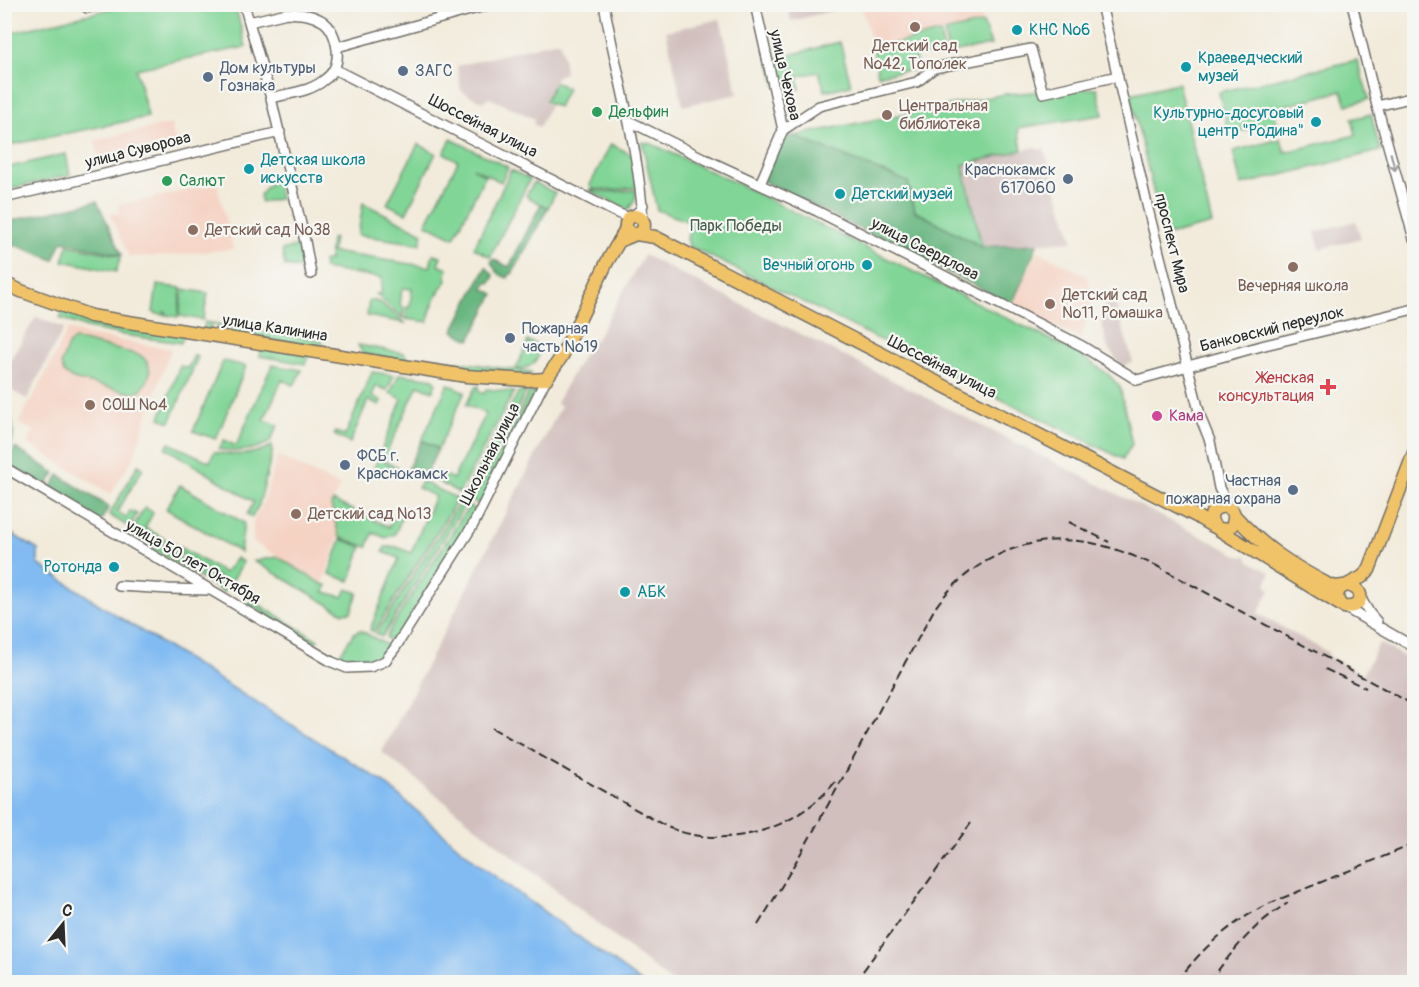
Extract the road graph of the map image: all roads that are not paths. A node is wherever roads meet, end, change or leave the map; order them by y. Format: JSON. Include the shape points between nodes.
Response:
{"nodes":[{"id":1,"x":87,"y":4,"type":"edge"},
{"id":2,"x":105,"y":4,"type":"edge"},
{"id":3,"x":244,"y":4,"type":"edge"},
{"id":4,"x":492,"y":4,"type":"edge"},
{"id":5,"x":604,"y":4,"type":"edge"},
{"id":6,"x":755,"y":4,"type":"edge"},
{"id":7,"x":1101,"y":4,"type":"edge"},
{"id":8,"x":1352,"y":4,"type":"edge"},
{"id":9,"x":249,"y":22,"type":"junction"},
{"id":10,"x":337,"y":47,"type":"junction"},
{"id":11,"x":334,"y":69,"type":"junction"},
{"id":12,"x":1118,"y":76,"type":"junction"},
{"id":13,"x":1414,"y":97,"type":"edge"},
{"id":14,"x":271,"y":98,"type":"junction"},
{"id":15,"x":1377,"y":106,"type":"junction"},
{"id":16,"x":629,"y":121,"type":"junction"},
{"id":17,"x":783,"y":129,"type":"junction"},
{"id":18,"x":280,"y":132,"type":"junction"},
{"id":19,"x":760,"y":184,"type":"junction"},
{"id":20,"x":4,"y":198,"type":"edge"},
{"id":21,"x":643,"y":205,"type":"junction"},
{"id":22,"x":628,"y":221,"type":"junction"},
{"id":23,"x":643,"y":221,"type":"junction"},
{"id":24,"x":636,"y":234,"type":"junction"},
{"id":25,"x":655,"y":237,"type":"junction"},
{"id":26,"x":1414,"y":239,"type":"edge"},
{"id":27,"x":619,"y":241,"type":"junction"},
{"id":28,"x":311,"y":274,"type":"dead end"},
{"id":29,"x":4,"y":283,"type":"edge"},
{"id":30,"x":1414,"y":309,"type":"edge"},
{"id":31,"x":1188,"y":366,"type":"junction"},
{"id":32,"x":546,"y":379,"type":"junction"},
{"id":33,"x":1137,"y":380,"type":"joint"},
{"id":34,"x":1414,"y":453,"type":"edge"},
{"id":35,"x":4,"y":467,"type":"edge"},
{"id":36,"x":1219,"y":488,"type":"junction"},
{"id":37,"x":1214,"y":510,"type":"junction"},
{"id":38,"x":1231,"y":511,"type":"junction"},
{"id":39,"x":1196,"y":516,"type":"junction"},
{"id":40,"x":1216,"y":528,"type":"junction"},
{"id":41,"x":1369,"y":570,"type":"junction"},
{"id":42,"x":1345,"y":585,"type":"junction"},
{"id":43,"x":119,"y":586,"type":"dead end"},
{"id":44,"x":211,"y":590,"type":"junction"},
{"id":45,"x":1360,"y":597,"type":"junction"},
{"id":46,"x":1342,"y":606,"type":"junction"},
{"id":47,"x":1385,"y":630,"type":"junction"},
{"id":48,"x":1414,"y":647,"type":"edge"},
{"id":49,"x":370,"y":667,"type":"joint"}],
"edges":[{"from":1,"to":2,"type":"street","via":[[87,8]]},
{"from":3,"to":9,"type":"street"},
{"from":4,"to":10,"type":"street"},
{"from":5,"to":16,"type":"street"},
{"from":6,"to":17,"type":"street","name":"улица Чехова"},
{"from":7,"to":12,"type":"street","name":"проспект Мира"},
{"from":8,"to":15,"type":"street"},
{"from":9,"to":10,"type":"street","via":[[287,13],[307,14],[324,22]]},
{"from":9,"to":14,"type":"street"},
{"from":10,"to":11,"type":"street"},
{"from":11,"to":14,"type":"street","via":[[324,81],[309,89]]},
{"from":11,"to":22,"type":"street","name":"Шоссейная улица"},
{"from":12,"to":17,"type":"street","via":[[1043,93],[1032,49],[934,68],[917,82],[819,106]]},
{"from":12,"to":31,"type":"street","name":"проспект Мира"},
{"from":13,"to":15,"type":"street"},
{"from":14,"to":18,"type":"street"},
{"from":15,"to":26,"type":"street","one_way":true},
{"from":16,"to":19,"type":"street","name":"улица Свердлова"},
{"from":16,"to":21,"type":"street"},
{"from":17,"to":19,"type":"street","name":"улица Чехова"},
{"from":18,"to":20,"type":"street","name":"улица Суворова"},
{"from":18,"to":28,"type":"street"},
{"from":19,"to":33,"type":"street","name":"улица Свердлова","via":[[1082,346]]},
{"from":21,"to":22,"type":"street"},
{"from":21,"to":23,"type":"street"},
{"from":22,"to":23,"type":"main road","via":[[636,216]]},
{"from":22,"to":24,"type":"main road","via":[[628,230]]},
{"from":22,"to":27,"type":"main road","name":"Школьная улица"},
{"from":23,"to":24,"type":"main road","via":[[643,229]]},
{"from":23,"to":25,"type":"main road"},
{"from":24,"to":25,"type":"main road"},
{"from":24,"to":27,"type":"main road"},
{"from":25,"to":39,"type":"main road","name":"Шоссейная улица"},
{"from":27,"to":32,"type":"main road","name":"Школьная улица","via":[[562,356]]},
{"from":29,"to":32,"type":"main road","name":"улица Калинина","via":[[91,316],[466,376]]},
{"from":30,"to":31,"type":"street","name":"Банковский переулок"},
{"from":31,"to":33,"type":"street","name":"Банковский переулок"},
{"from":31,"to":36,"type":"street","name":"проспект Мира"},
{"from":32,"to":49,"type":"street","name":"Школьная улица","via":[[473,525],[395,648],[385,660]]},
{"from":34,"to":41,"type":"main road"},
{"from":35,"to":44,"type":"street","name":"улица 50 лет Октября"},
{"from":36,"to":37,"type":"street","name":"проспект Мира"},
{"from":36,"to":38,"type":"street","name":"проспект Мира"},
{"from":37,"to":38,"type":"main road","via":[[1221,507]]},
{"from":37,"to":39,"type":"main road"},
{"from":37,"to":40,"type":"main road","via":[[1211,517]]},
{"from":38,"to":40,"type":"main road","via":[[1232,526],[1226,530]]},
{"from":38,"to":42,"type":"main road","via":[[1284,560],[1329,585]]},
{"from":39,"to":40,"type":"main road","name":"Шоссейная улица"},
{"from":40,"to":46,"type":"main road","name":"Шоссейная улица"},
{"from":41,"to":42,"type":"main road"},
{"from":41,"to":45,"type":"main road"},
{"from":42,"to":45,"type":"main road","via":[[1358,589]]},
{"from":42,"to":46,"type":"main road","via":[[1337,595]]},
{"from":43,"to":44,"type":"street"},
{"from":44,"to":49,"type":"street","name":"улица 50 лет Октября","via":[[332,662],[346,668]]},
{"from":45,"to":46,"type":"main road","via":[[1351,608]]},
{"from":45,"to":47,"type":"street","name":"Шоссейная улица"},
{"from":46,"to":47,"type":"street","name":"Шоссейная улица"},
{"from":47,"to":48,"type":"street","name":"Шоссейная улица"}]}
